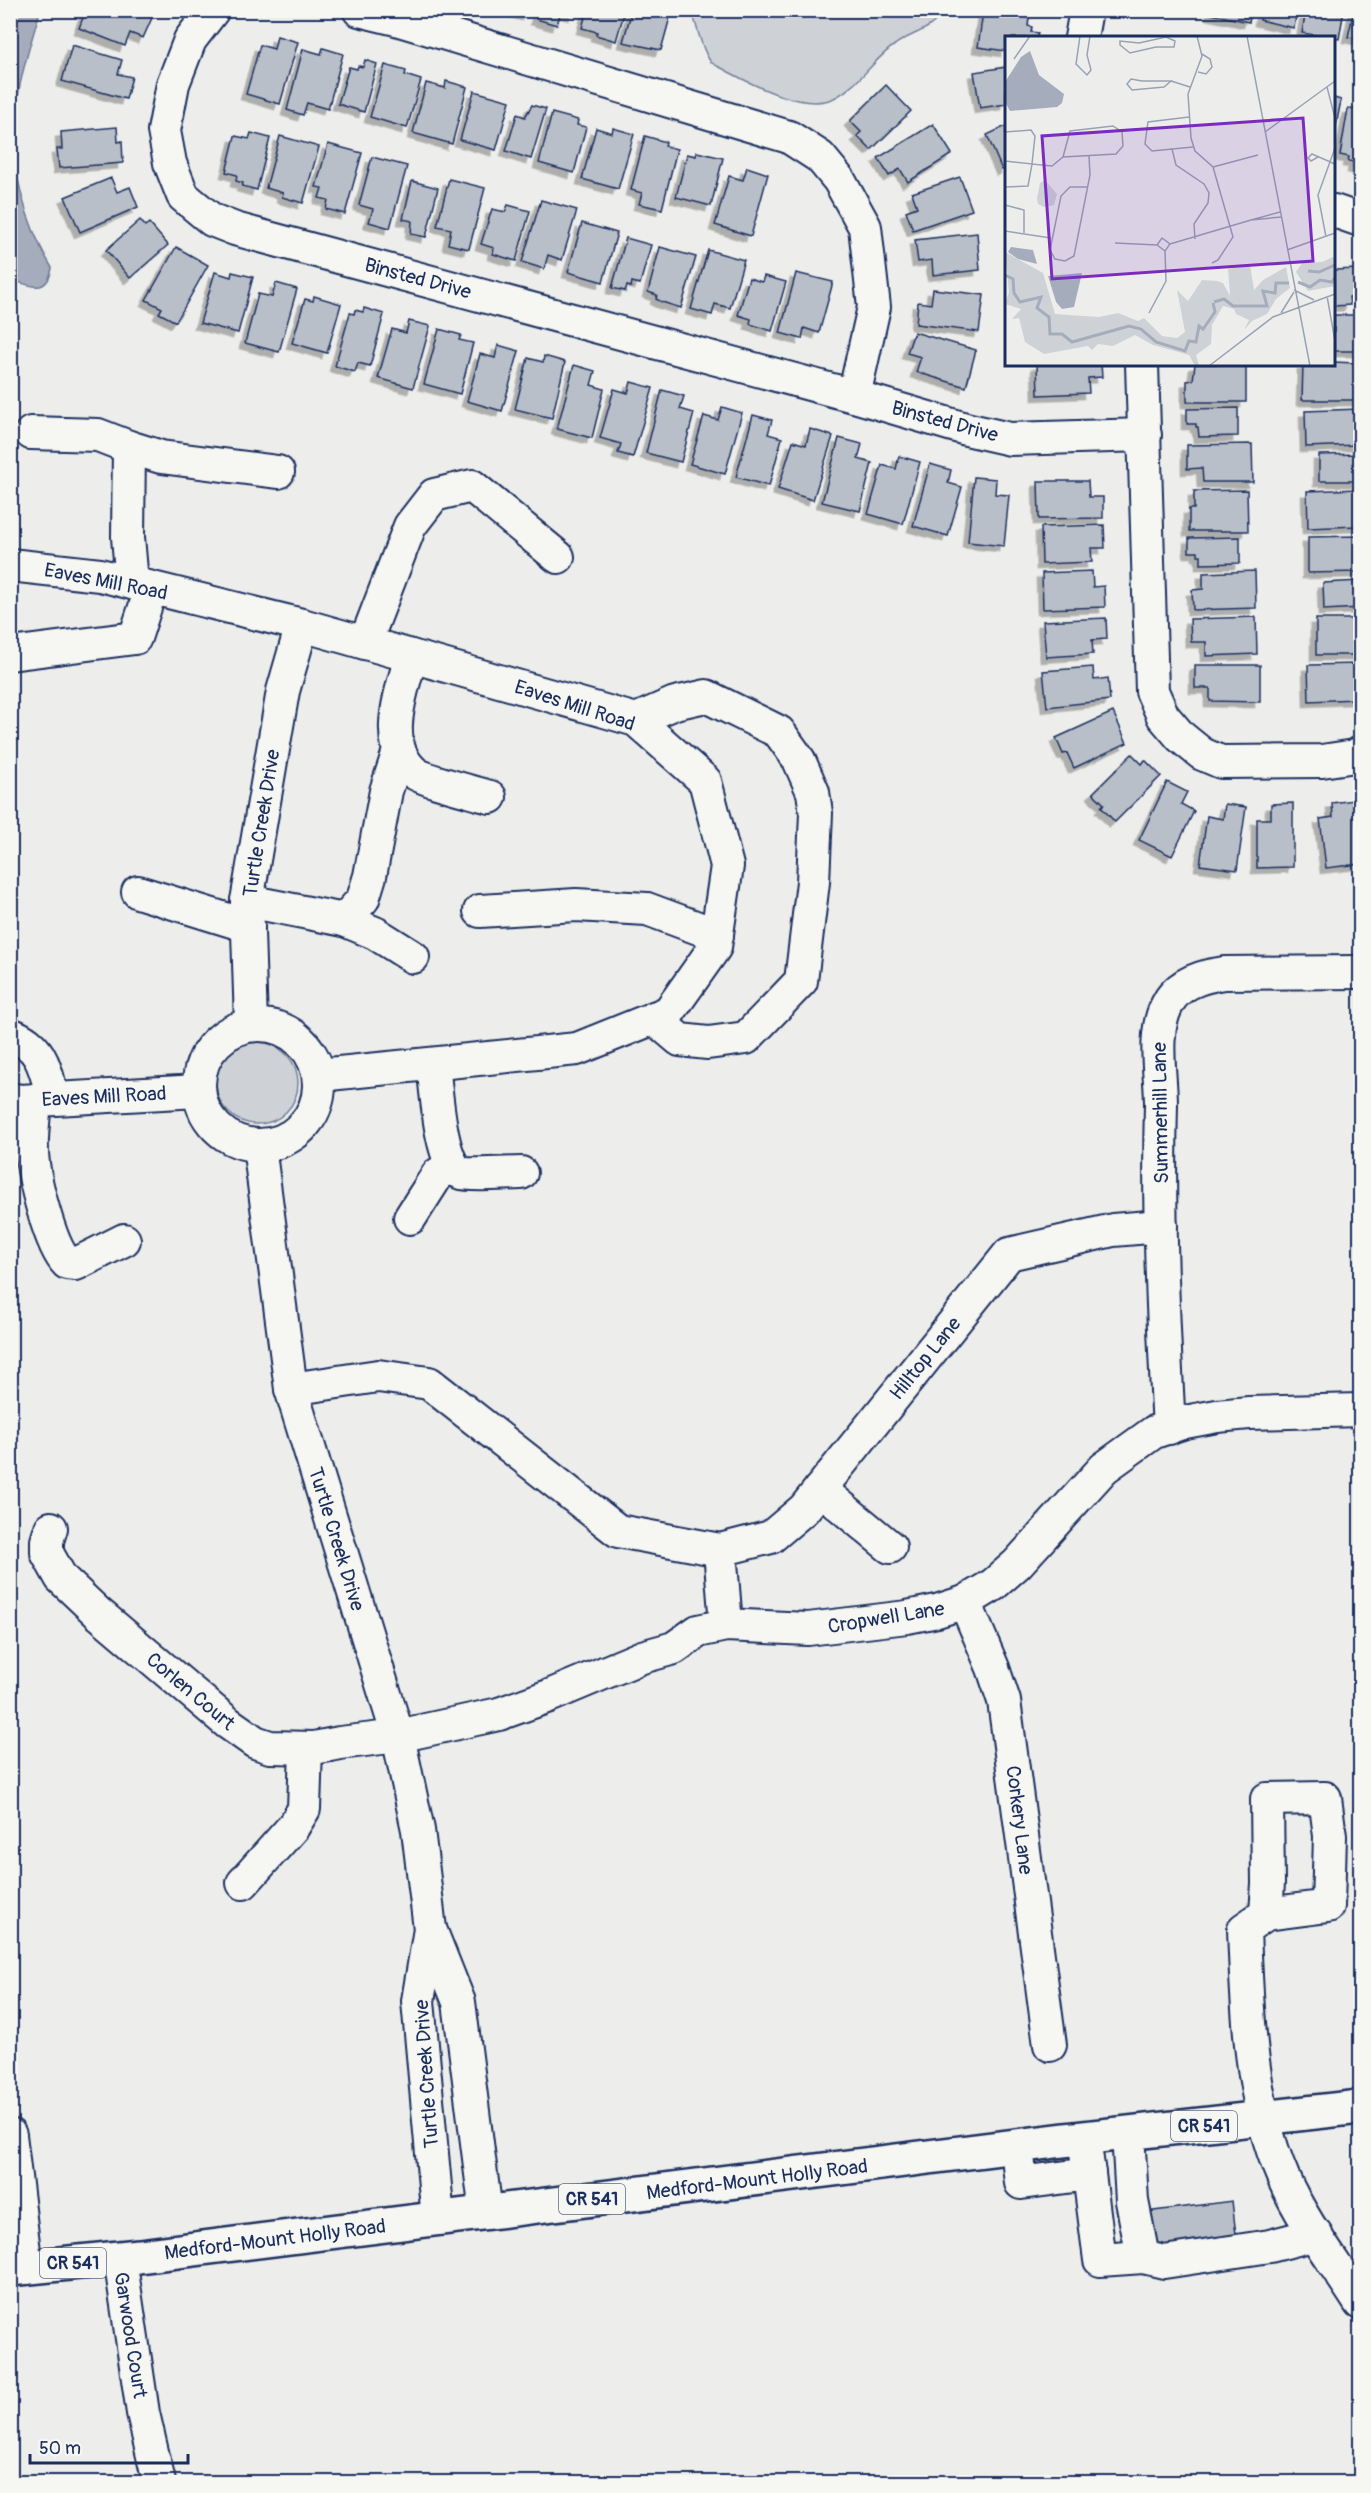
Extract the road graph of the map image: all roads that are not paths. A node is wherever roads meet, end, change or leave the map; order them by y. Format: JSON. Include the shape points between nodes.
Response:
{"nodes":[{"id":1,"x":213,"y":10,"type":"edge"},
{"id":2,"x":359,"y":10,"type":"edge"},
{"id":3,"x":1086,"y":10,"type":"edge"},
{"id":4,"x":398,"y":15,"type":"edge"},
{"id":5,"x":1081,"y":36,"type":"edge"},
{"id":6,"x":1335,"y":211,"type":"edge"},
{"id":7,"x":1360,"y":220,"type":"edge"},
{"id":8,"x":1142,"y":366,"type":"edge"},
{"id":9,"x":854,"y":396,"type":"junction"},
{"id":10,"x":31,"y":433,"type":"dead end"},
{"id":11,"x":1144,"y":435,"type":"junction"},
{"id":12,"x":129,"y":447,"type":"junction"},
{"id":13,"x":278,"y":472,"type":"dead end"},
{"id":14,"x":558,"y":557,"type":"dead end"},
{"id":15,"x":10,"y":565,"type":"edge"},
{"id":16,"x":142,"y":586,"type":"junction"},
{"id":17,"x":302,"y":625,"type":"junction"},
{"id":18,"x":365,"y":643,"type":"junction"},
{"id":19,"x":10,"y":654,"type":"edge"},
{"id":20,"x":411,"y":656,"type":"junction"},
{"id":21,"x":636,"y":720,"type":"junction"},
{"id":22,"x":1360,"y":753,"type":"edge"},
{"id":23,"x":398,"y":754,"type":"junction"},
{"id":24,"x":490,"y":797,"type":"dead end"},
{"id":25,"x":138,"y":892,"type":"dead end"},
{"id":26,"x":480,"y":911,"type":"dead end"},
{"id":27,"x":248,"y":914,"type":"junction"},
{"id":28,"x":344,"y":920,"type":"junction"},
{"id":29,"x":717,"y":935,"type":"junction"},
{"id":30,"x":413,"y":957,"type":"dead end"},
{"id":31,"x":1360,"y":972,"type":"edge"},
{"id":32,"x":654,"y":1018,"type":"junction"},
{"id":33,"x":251,"y":1024,"type":"junction"},
{"id":34,"x":10,"y":1034,"type":"edge"},
{"id":35,"x":433,"y":1064,"type":"junction"},
{"id":36,"x":319,"y":1075,"type":"junction"},
{"id":37,"x":198,"y":1091,"type":"junction"},
{"id":38,"x":33,"y":1099,"type":"edge"},
{"id":39,"x":259,"y":1146,"type":"junction"},
{"id":40,"x":452,"y":1167,"type":"junction"},
{"id":41,"x":521,"y":1173,"type":"dead end"},
{"id":42,"x":410,"y":1218,"type":"dead end"},
{"id":43,"x":1161,"y":1226,"type":"junction"},
{"id":44,"x":124,"y":1240,"type":"dead end"},
{"id":45,"x":291,"y":1389,"type":"junction"},
{"id":46,"x":1360,"y":1410,"type":"edge"},
{"id":47,"x":1169,"y":1428,"type":"junction"},
{"id":48,"x":820,"y":1489,"type":"junction"},
{"id":49,"x":51,"y":1528,"type":"dead end"},
{"id":50,"x":890,"y":1547,"type":"dead end"},
{"id":51,"x":720,"y":1550,"type":"junction"},
{"id":52,"x":965,"y":1602,"type":"junction"},
{"id":53,"x":726,"y":1625,"type":"junction"},
{"id":54,"x":398,"y":1736,"type":"junction"},
{"id":55,"x":306,"y":1748,"type":"junction"},
{"id":56,"x":243,"y":1883,"type":"dead end"},
{"id":57,"x":1266,"y":1914,"type":"dead end"},
{"id":58,"x":430,"y":1929,"type":"junction"},
{"id":59,"x":1050,"y":2044,"type":"dead end"},
{"id":60,"x":1360,"y":2107,"type":"edge"},
{"id":61,"x":1264,"y":2119,"type":"junction"},
{"id":62,"x":1128,"y":2133,"type":"junction"},
{"id":63,"x":10,"y":2135,"type":"edge"},
{"id":64,"x":1084,"y":2138,"type":"junction"},
{"id":65,"x":1017,"y":2147,"type":"junction"},
{"id":66,"x":1089,"y":2174,"type":"junction"},
{"id":67,"x":486,"y":2213,"type":"junction"},
{"id":68,"x":438,"y":2219,"type":"junction"},
{"id":69,"x":1316,"y":2234,"type":"junction"},
{"id":70,"x":1143,"y":2257,"type":"junction"},
{"id":71,"x":120,"y":2258,"type":"junction"},
{"id":72,"x":18,"y":2269,"type":"edge"},
{"id":73,"x":1360,"y":2303,"type":"edge"},
{"id":74,"x":159,"y":2482,"type":"edge"}],
"edges":[{"from":1,"to":9,"type":"street","name":"Binsted Drive","via":[[190,40],[173,84],[164,131],[170,163],[183,196],[212,220]]},
{"from":2,"to":4,"type":"street"},
{"from":3,"to":5,"type":"street"},
{"from":4,"to":9,"type":"street","via":[[789,137],[820,157],[839,180],[865,227],[874,307]]},
{"from":6,"to":7,"type":"street"},
{"from":8,"to":11,"type":"street"},
{"from":9,"to":11,"type":"street","name":"Binsted Drive","via":[[1010,439]]},
{"from":10,"to":12,"type":"street","via":[[98,435]]},
{"from":11,"to":22,"type":"street","via":[[1152,691],[1163,716],[1181,737],[1221,762],[1322,761]]},
{"from":12,"to":13,"type":"street","via":[[161,458]]},
{"from":12,"to":16,"type":"street","via":[[128,537]]},
{"from":14,"to":18,"type":"street","via":[[472,486],[434,495],[410,526]]},
{"from":15,"to":16,"type":"street","name":"Eaves Mill Road","via":[[100,575]]},
{"from":16,"to":17,"type":"street","name":"Eaves Mill Road"},
{"from":16,"to":19,"type":"street","via":[[135,638]]},
{"from":17,"to":18,"type":"street","name":"Eaves Mill Road"},
{"from":17,"to":27,"type":"street","name":"Turtle Creek Drive","via":[[283,692]]},
{"from":18,"to":20,"type":"street","name":"Eaves Mill Road"},
{"from":20,"to":21,"type":"street","name":"Eaves Mill Road"},
{"from":20,"to":23,"type":"street","via":[[396,714]]},
{"from":21,"to":29,"type":"street","name":"Eaves Mill Road","via":[[705,781],[727,866]]},
{"from":21,"to":32,"type":"street","via":[[675,703],[706,696],[779,732],[799,760],[813,792],[816,813],[813,882],[801,981],[746,1038],[708,1043],[680,1040]]},
{"from":23,"to":24,"type":"street","via":[[416,774]]},
{"from":23,"to":28,"type":"street","via":[[363,899]]},
{"from":25,"to":27,"type":"street"},
{"from":26,"to":29,"type":"street","via":[[576,905],[647,909]]},
{"from":27,"to":28,"type":"street"},
{"from":27,"to":33,"type":"street","name":"Turtle Creek Drive"},
{"from":28,"to":30,"type":"street","via":[[375,933]]},
{"from":29,"to":32,"type":"street","name":"Eaves Mill Road","via":[[715,947],[669,1012]]},
{"from":31,"to":43,"type":"street","name":"Summerhill Lane","via":[[1206,975],[1191,981],[1168,1003],[1159,1031]]},
{"from":32,"to":35,"type":"street","name":"Eaves Mill Road","via":[[576,1049]]},
{"from":33,"to":36,"type":"street","via":[[275,1026],[296,1036],[311,1053]]},
{"from":33,"to":37,"type":"street","via":[[222,1035],[203,1060]]},
{"from":34,"to":38,"type":"street","via":[[24,1039],[42,1058]]},
{"from":35,"to":36,"type":"street","name":"Eaves Mill Road"},
{"from":35,"to":40,"type":"street","via":[[445,1150]]},
{"from":36,"to":39,"type":"street","via":[[317,1101],[305,1125],[284,1140]]},
{"from":37,"to":38,"type":"street","name":"Eaves Mill Road"},
{"from":37,"to":39,"type":"street","via":[[204,1113],[218,1130],[237,1142]]},
{"from":38,"to":44,"type":"street","via":[[35,1174],[61,1257],[76,1264]]},
{"from":39,"to":45,"type":"street","name":"Turtle Creek Drive"},
{"from":40,"to":41,"type":"street","via":[[461,1173]]},
{"from":40,"to":42,"type":"street","via":[[438,1174]]},
{"from":43,"to":47,"type":"street","name":"Summerhill Lane"},
{"from":43,"to":48,"type":"street","name":"Hilltop Lane","via":[[1113,1230],[1009,1254]]},
{"from":45,"to":51,"type":"street","name":"Hilltop Lane","via":[[378,1376],[429,1383],[618,1531]]},
{"from":45,"to":54,"type":"street","name":"Turtle Creek Drive"},
{"from":46,"to":47,"type":"street","name":"Cropwell Lane","via":[[1249,1413],[1206,1418]]},
{"from":47,"to":52,"type":"street","name":"Cropwell Lane","via":[[1154,1432],[1104,1468],[1017,1564],[993,1586]]},
{"from":48,"to":50,"type":"street"},
{"from":48,"to":51,"type":"street","name":"Hilltop Lane","via":[[804,1509],[771,1537]]},
{"from":49,"to":55,"type":"street","name":"Corlen Court","via":[[47,1553],[52,1566],[98,1612],[241,1734],[270,1747]]},
{"from":51,"to":53,"type":"street"},
{"from":52,"to":53,"type":"street","name":"Cropwell Lane","via":[[907,1617],[808,1629]]},
{"from":52,"to":59,"type":"street","name":"Corkery Lane","via":[[1004,1701]]},
{"from":53,"to":54,"type":"street","name":"Cropwell Lane","via":[[698,1631],[674,1648],[642,1657],[520,1707]]},
{"from":54,"to":55,"type":"street","name":"Corlen Court"},
{"from":54,"to":58,"type":"street","name":"Turtle Creek Drive","via":[[418,1830]]},
{"from":55,"to":56,"type":"street","via":[[304,1809]]},
{"from":57,"to":61,"type":"street","via":[[1244,1929],[1247,2023]]},
{"from":58,"to":67,"type":"street","name":"Turtle Creek Drive","via":[[459,2002]]},
{"from":58,"to":68,"type":"street","name":"Turtle Creek Drive","via":[[418,2001]]},
{"from":60,"to":61,"type":"main road","name":"Medford-Mount Holly Road","number":"CR 541"},
{"from":61,"to":62,"type":"main road","name":"Medford-Mount Holly Road","number":"CR 541"},
{"from":61,"to":69,"type":"street","via":[[1283,2176]]},
{"from":62,"to":64,"type":"main road","name":"Medford-Mount Holly Road","number":"CR 541"},
{"from":62,"to":70,"type":"street","via":[[1132,2201]]},
{"from":63,"to":72,"type":"street"},
{"from":64,"to":65,"type":"main road","name":"Medford-Mount Holly Road","number":"CR 541"},
{"from":64,"to":66,"type":"street"},
{"from":65,"to":66,"type":"street","via":[[1020,2183]]},
{"from":65,"to":67,"type":"main road","name":"Medford-Mount Holly Road","number":"CR 541"},
{"from":66,"to":70,"type":"street","via":[[1100,2260]]},
{"from":67,"to":68,"type":"main road","name":"Medford-Mount Holly Road","number":"CR 541"},
{"from":68,"to":71,"type":"main road","name":"Medford-Mount Holly Road","number":"CR 541"},
{"from":69,"to":70,"type":"street","via":[[1270,2246],[1164,2262]]},
{"from":69,"to":73,"type":"street"},
{"from":71,"to":72,"type":"main road","name":"Medford-Mount Holly Road","number":"CR 541"},
{"from":71,"to":74,"type":"street","name":"Garwood Court","via":[[140,2394]]}]}
